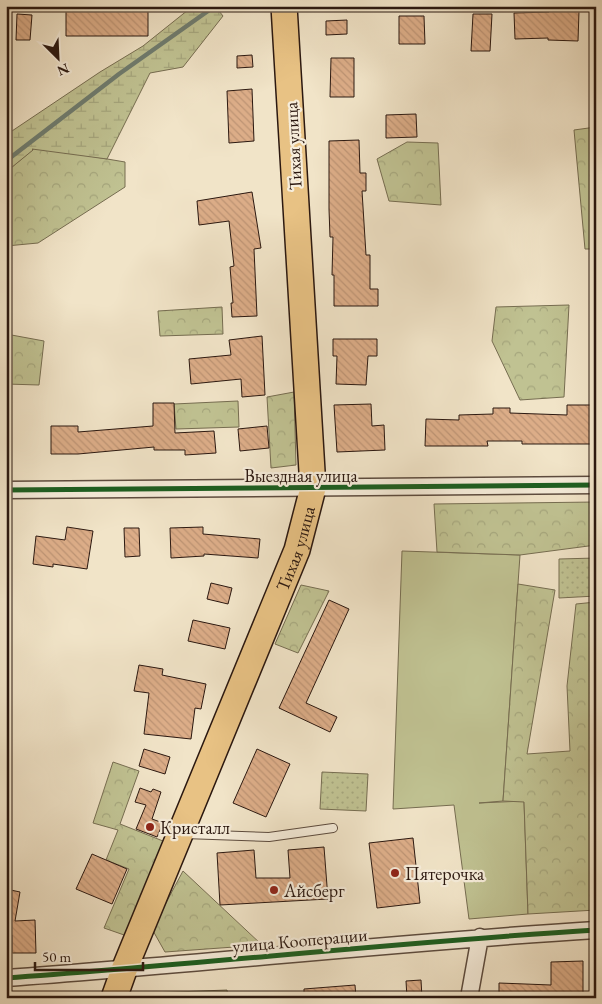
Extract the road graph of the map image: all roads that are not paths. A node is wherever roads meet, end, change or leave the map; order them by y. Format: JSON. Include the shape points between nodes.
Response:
{"nodes":[{"id":1,"x":284,"y":6,"type":"edge"},
{"id":2,"x":596,"y":485,"type":"edge"},
{"id":3,"x":313,"y":488,"type":"junction"},
{"id":4,"x":6,"y":490,"type":"edge"},
{"id":5,"x":333,"y":828,"type":"dead end"},
{"id":6,"x":180,"y":834,"type":"junction"},
{"id":7,"x":596,"y":930,"type":"edge"},
{"id":8,"x":480,"y":937,"type":"junction"},
{"id":9,"x":124,"y":970,"type":"junction"},
{"id":10,"x":6,"y":978,"type":"edge"},
{"id":11,"x":114,"y":998,"type":"edge"},
{"id":12,"x":468,"y":998,"type":"edge"}],
"edges":[{"from":1,"to":3,"type":"main road","name":"Тихая улица"},
{"from":2,"to":3,"type":"street","name":"Выездная улица"},
{"from":3,"to":4,"type":"street","name":"Выездная улица"},
{"from":3,"to":6,"type":"main road","name":"Тихая улица","via":[[297,550]]},
{"from":5,"to":6,"type":"lane","via":[[269,837]]},
{"from":6,"to":9,"type":"main road","name":"Тихая улица"},
{"from":7,"to":8,"type":"street","name":"улица Кооперации"},
{"from":8,"to":9,"type":"street","name":"улица Кооперации"},
{"from":8,"to":12,"type":"street"},
{"from":9,"to":10,"type":"street","name":"улица Кооперации"},
{"from":9,"to":11,"type":"main road","name":"Тихая улица"}]}
